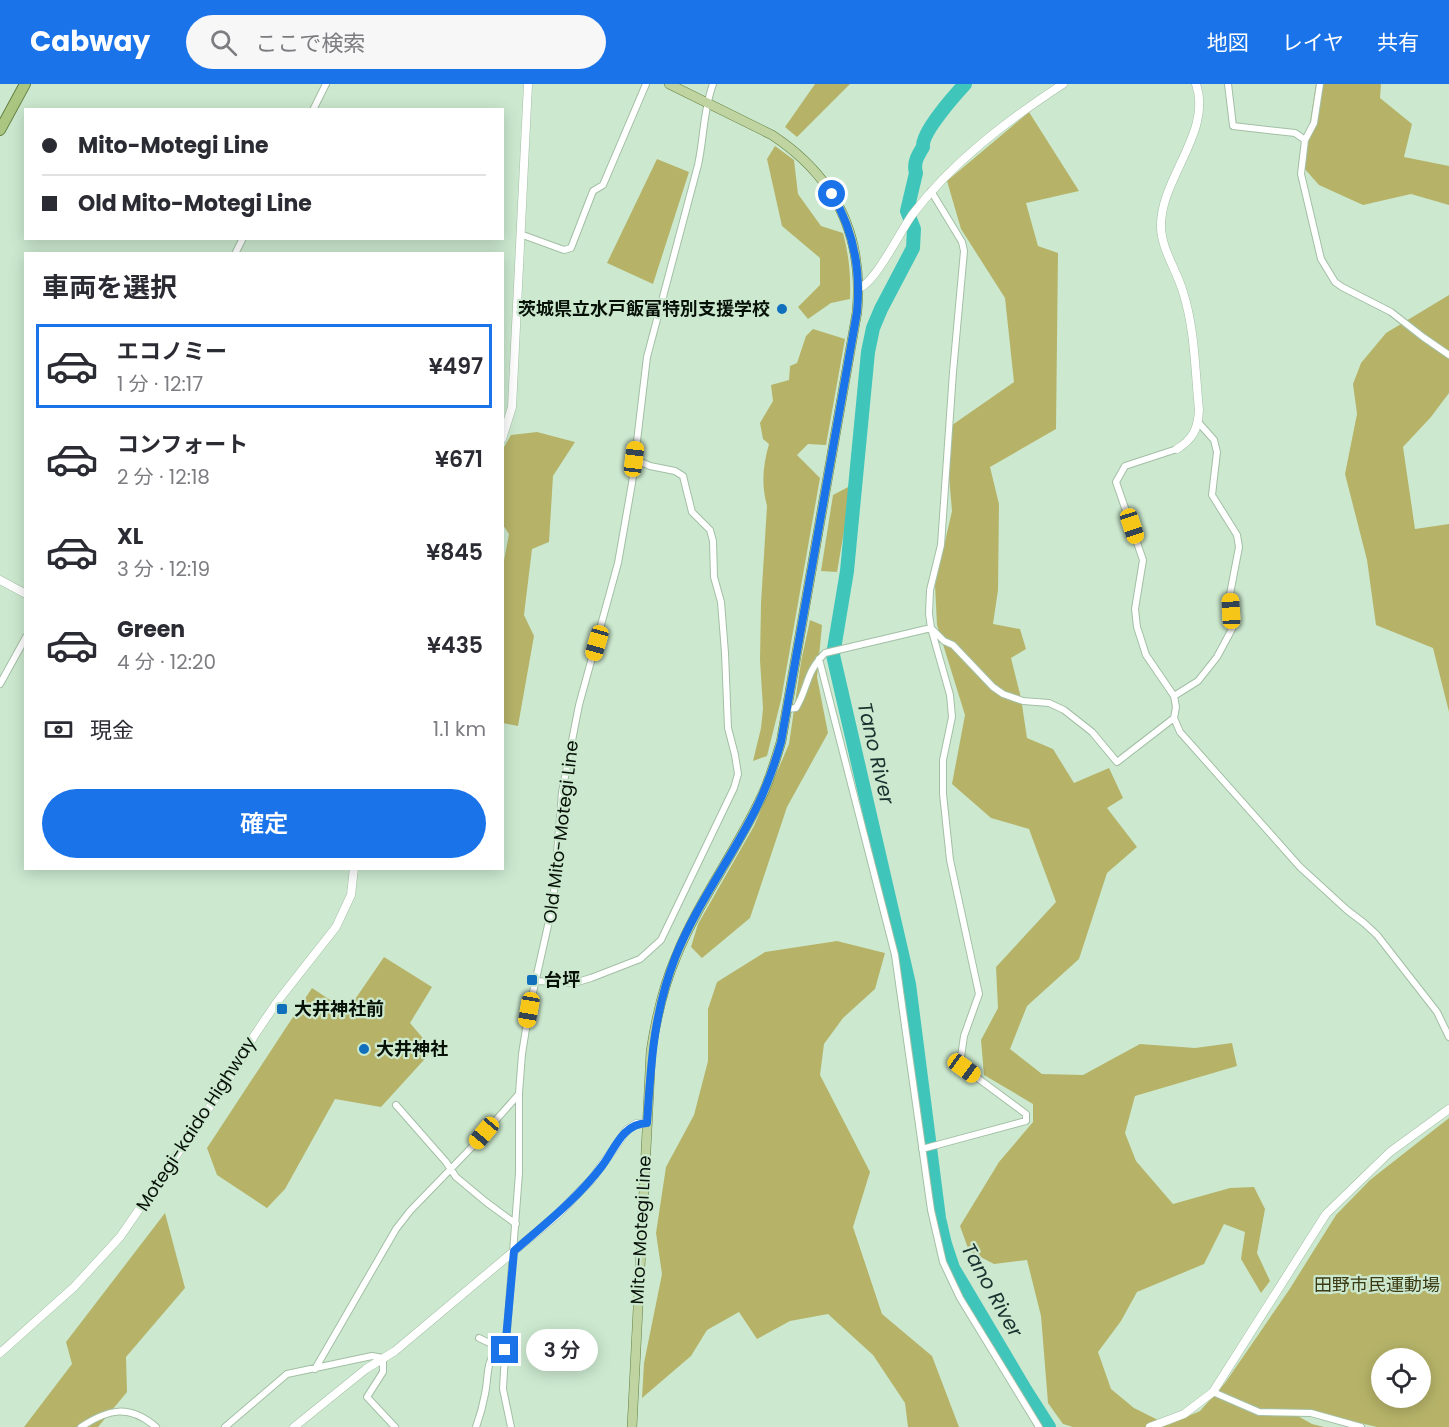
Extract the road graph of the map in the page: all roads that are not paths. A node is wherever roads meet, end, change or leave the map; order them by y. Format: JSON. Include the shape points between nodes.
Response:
{"nodes":[{"id":1,"x":25,"y":84,"type":"edge"},
{"id":2,"x":327,"y":84,"type":"edge"},
{"id":3,"x":528,"y":84,"type":"edge"},
{"id":4,"x":646,"y":84,"type":"edge"},
{"id":5,"x":669,"y":84,"type":"edge"},
{"id":6,"x":713,"y":84,"type":"edge"},
{"id":7,"x":1063,"y":84,"type":"edge"},
{"id":8,"x":1196,"y":84,"type":"edge"},
{"id":9,"x":1228,"y":84,"type":"edge"},
{"id":10,"x":1320,"y":84,"type":"edge"},
{"id":11,"x":706,"y":103,"type":"junction"},
{"id":12,"x":314,"y":108,"type":"edge"},
{"id":13,"x":0,"y":130,"type":"edge"},
{"id":14,"x":1305,"y":140,"type":"junction"},
{"id":15,"x":931,"y":191,"type":"junction"},
{"id":16,"x":520,"y":234,"type":"junction"},
{"id":17,"x":859,"y":288,"type":"junction"},
{"id":18,"x":1449,"y":355,"type":"edge"},
{"id":19,"x":1198,"y":422,"type":"junction"},
{"id":20,"x":504,"y":433,"type":"edge"},
{"id":21,"x":1177,"y":449,"type":"joint"},
{"id":22,"x":634,"y":459,"type":"junction"},
{"id":23,"x":0,"y":580,"type":"edge"},
{"id":24,"x":24,"y":593,"type":"edge"},
{"id":25,"x":931,"y":628,"type":"junction"},
{"id":26,"x":24,"y":641,"type":"edge"},
{"id":27,"x":819,"y":659,"type":"junction"},
{"id":28,"x":0,"y":684,"type":"edge"},
{"id":29,"x":1174,"y":696,"type":"junction"},
{"id":30,"x":788,"y":709,"type":"junction"},
{"id":31,"x":1174,"y":718,"type":"junction"},
{"id":32,"x":354,"y":870,"type":"edge"},
{"id":33,"x":536,"y":981,"type":"junction"},
{"id":34,"x":1449,"y":1037,"type":"edge"},
{"id":35,"x":519,"y":1093,"type":"junction"},
{"id":36,"x":396,"y":1105,"type":"dead end"},
{"id":37,"x":1449,"y":1109,"type":"edge"},
{"id":38,"x":647,"y":1123,"type":"junction"},
{"id":39,"x":924,"y":1148,"type":"junction"},
{"id":40,"x":451,"y":1170,"type":"junction"},
{"id":41,"x":516,"y":1224,"type":"junction"},
{"id":42,"x":514,"y":1251,"type":"junction"},
{"id":43,"x":479,"y":1338,"type":"dead end"},
{"id":44,"x":502,"y":1349,"type":"junction"},
{"id":45,"x":0,"y":1353,"type":"edge"},
{"id":46,"x":383,"y":1358,"type":"junction"},
{"id":47,"x":315,"y":1369,"type":"junction"},
{"id":48,"x":1213,"y":1392,"type":"junction"},
{"id":49,"x":81,"y":1427,"type":"edge"},
{"id":50,"x":156,"y":1427,"type":"edge"},
{"id":51,"x":225,"y":1427,"type":"edge"},
{"id":52,"x":294,"y":1427,"type":"edge"},
{"id":53,"x":395,"y":1427,"type":"edge"},
{"id":54,"x":476,"y":1427,"type":"edge"},
{"id":55,"x":511,"y":1427,"type":"edge"},
{"id":56,"x":632,"y":1427,"type":"edge"},
{"id":57,"x":1039,"y":1427,"type":"edge"},
{"id":58,"x":1150,"y":1427,"type":"edge"},
{"id":59,"x":1360,"y":1427,"type":"edge"}],
"edges":[{"from":1,"to":13,"type":"highway"},
{"from":2,"to":12,"type":"street"},
{"from":3,"to":16,"type":"street"},
{"from":4,"to":16,"type":"street","via":[[603,185],[593,191],[571,248],[564,250]]},
{"from":5,"to":11,"type":"main road","name":"Mito-Motegi Line"},
{"from":6,"to":11,"type":"street","name":"Old Mito-Motegi Line"},
{"from":7,"to":15,"type":"street","via":[[1026,108]]},
{"from":8,"to":19,"type":"street","via":[[1199,113],[1165,200],[1161,228],[1188,313]]},
{"from":9,"to":14,"type":"street","via":[[1233,126],[1289,131]]},
{"from":10,"to":14,"type":"street","via":[[1314,123]]},
{"from":11,"to":17,"type":"main road","name":"Mito-Motegi Line","via":[[772,135],[813,167],[826,183],[848,226]]},
{"from":11,"to":22,"type":"street","name":"Old Mito-Motegi Line","via":[[698,165],[647,357]]},
{"from":14,"to":18,"type":"street","via":[[1301,174],[1324,266],[1342,287],[1391,312]]},
{"from":15,"to":17,"type":"street","via":[[874,276]]},
{"from":15,"to":25,"type":"street","via":[[964,251],[941,545],[930,591]]},
{"from":16,"to":20,"type":"street","via":[[512,407]]},
{"from":17,"to":30,"type":"main road","name":"Mito-Motegi Line"},
{"from":19,"to":21,"type":"street","via":[[1193,437]]},
{"from":19,"to":29,"type":"street","via":[[1214,440],[1217,452],[1212,495],[1237,535],[1239,547],[1230,594],[1232,629],[1198,681]]},
{"from":21,"to":29,"type":"street","via":[[1125,466],[1116,482],[1143,560],[1135,609],[1137,627],[1146,655]]},
{"from":22,"to":33,"type":"street","name":"Old Mito-Motegi Line","via":[[618,563],[570,747],[562,792],[553,903]]},
{"from":22,"to":33,"type":"street","via":[[683,476],[692,512],[711,530],[714,577],[721,602],[728,728],[738,774],[661,940],[640,959],[591,978],[573,982]]},
{"from":23,"to":24,"type":"street"},
{"from":25,"to":27,"type":"street","via":[[825,653]]},
{"from":25,"to":31,"type":"street","via":[[993,687],[1023,701],[1064,710],[1092,732],[1117,762]]},
{"from":25,"to":39,"type":"street","via":[[950,695],[952,717],[943,760],[950,860],[979,994],[961,1057],[964,1068],[1026,1114],[1026,1121]]},
{"from":26,"to":28,"type":"street"},
{"from":27,"to":30,"type":"street","via":[[796,708]]},
{"from":27,"to":39,"type":"street","via":[[895,955]]},
{"from":29,"to":31,"type":"street"},
{"from":30,"to":38,"type":"main road","name":"Mito-Motegi Line","via":[[762,796],[693,922],[667,979],[654,1029]]},
{"from":31,"to":34,"type":"street","via":[[1180,732],[1300,867],[1377,935],[1437,1012]]},
{"from":32,"to":45,"type":"street","name":"Motegi-kaido Highway","via":[[351,895],[336,927],[277,1002],[126,1228],[87,1274]]},
{"from":33,"to":35,"type":"street","name":"Old Mito-Motegi Line"},
{"from":35,"to":40,"type":"street"},
{"from":35,"to":41,"type":"street","name":"Old Mito-Motegi Line"},
{"from":36,"to":40,"type":"street"},
{"from":37,"to":48,"type":"street","via":[[1390,1152],[1326,1214]]},
{"from":38,"to":42,"type":"street","via":[[627,1130],[571,1202]]},
{"from":38,"to":56,"type":"main road","name":"Mito-Motegi Line"},
{"from":39,"to":57,"type":"street","via":[[931,1210],[943,1262],[965,1306]]},
{"from":40,"to":41,"type":"street"},
{"from":40,"to":47,"type":"street","via":[[396,1229]]},
{"from":41,"to":42,"type":"street","name":"Old Mito-Motegi Line"},
{"from":42,"to":44,"type":"street","name":"Old Mito-Motegi Line"},
{"from":42,"to":46,"type":"street"},
{"from":43,"to":44,"type":"street"},
{"from":44,"to":54,"type":"street","via":[[493,1354],[487,1370]]},
{"from":44,"to":55,"type":"street","name":"Old Mito-Motegi Line","via":[[503,1389]]},
{"from":46,"to":47,"type":"street","via":[[372,1356]]},
{"from":46,"to":52,"type":"street"},
{"from":46,"to":53,"type":"street","via":[[383,1372],[367,1397]]},
{"from":47,"to":51,"type":"street","via":[[287,1374]]},
{"from":48,"to":58,"type":"street","via":[[1184,1414]]},
{"from":48,"to":59,"type":"street","via":[[1259,1412],[1311,1413]]},
{"from":49,"to":50,"type":"street","via":[[108,1412],[135,1415]]}]}
